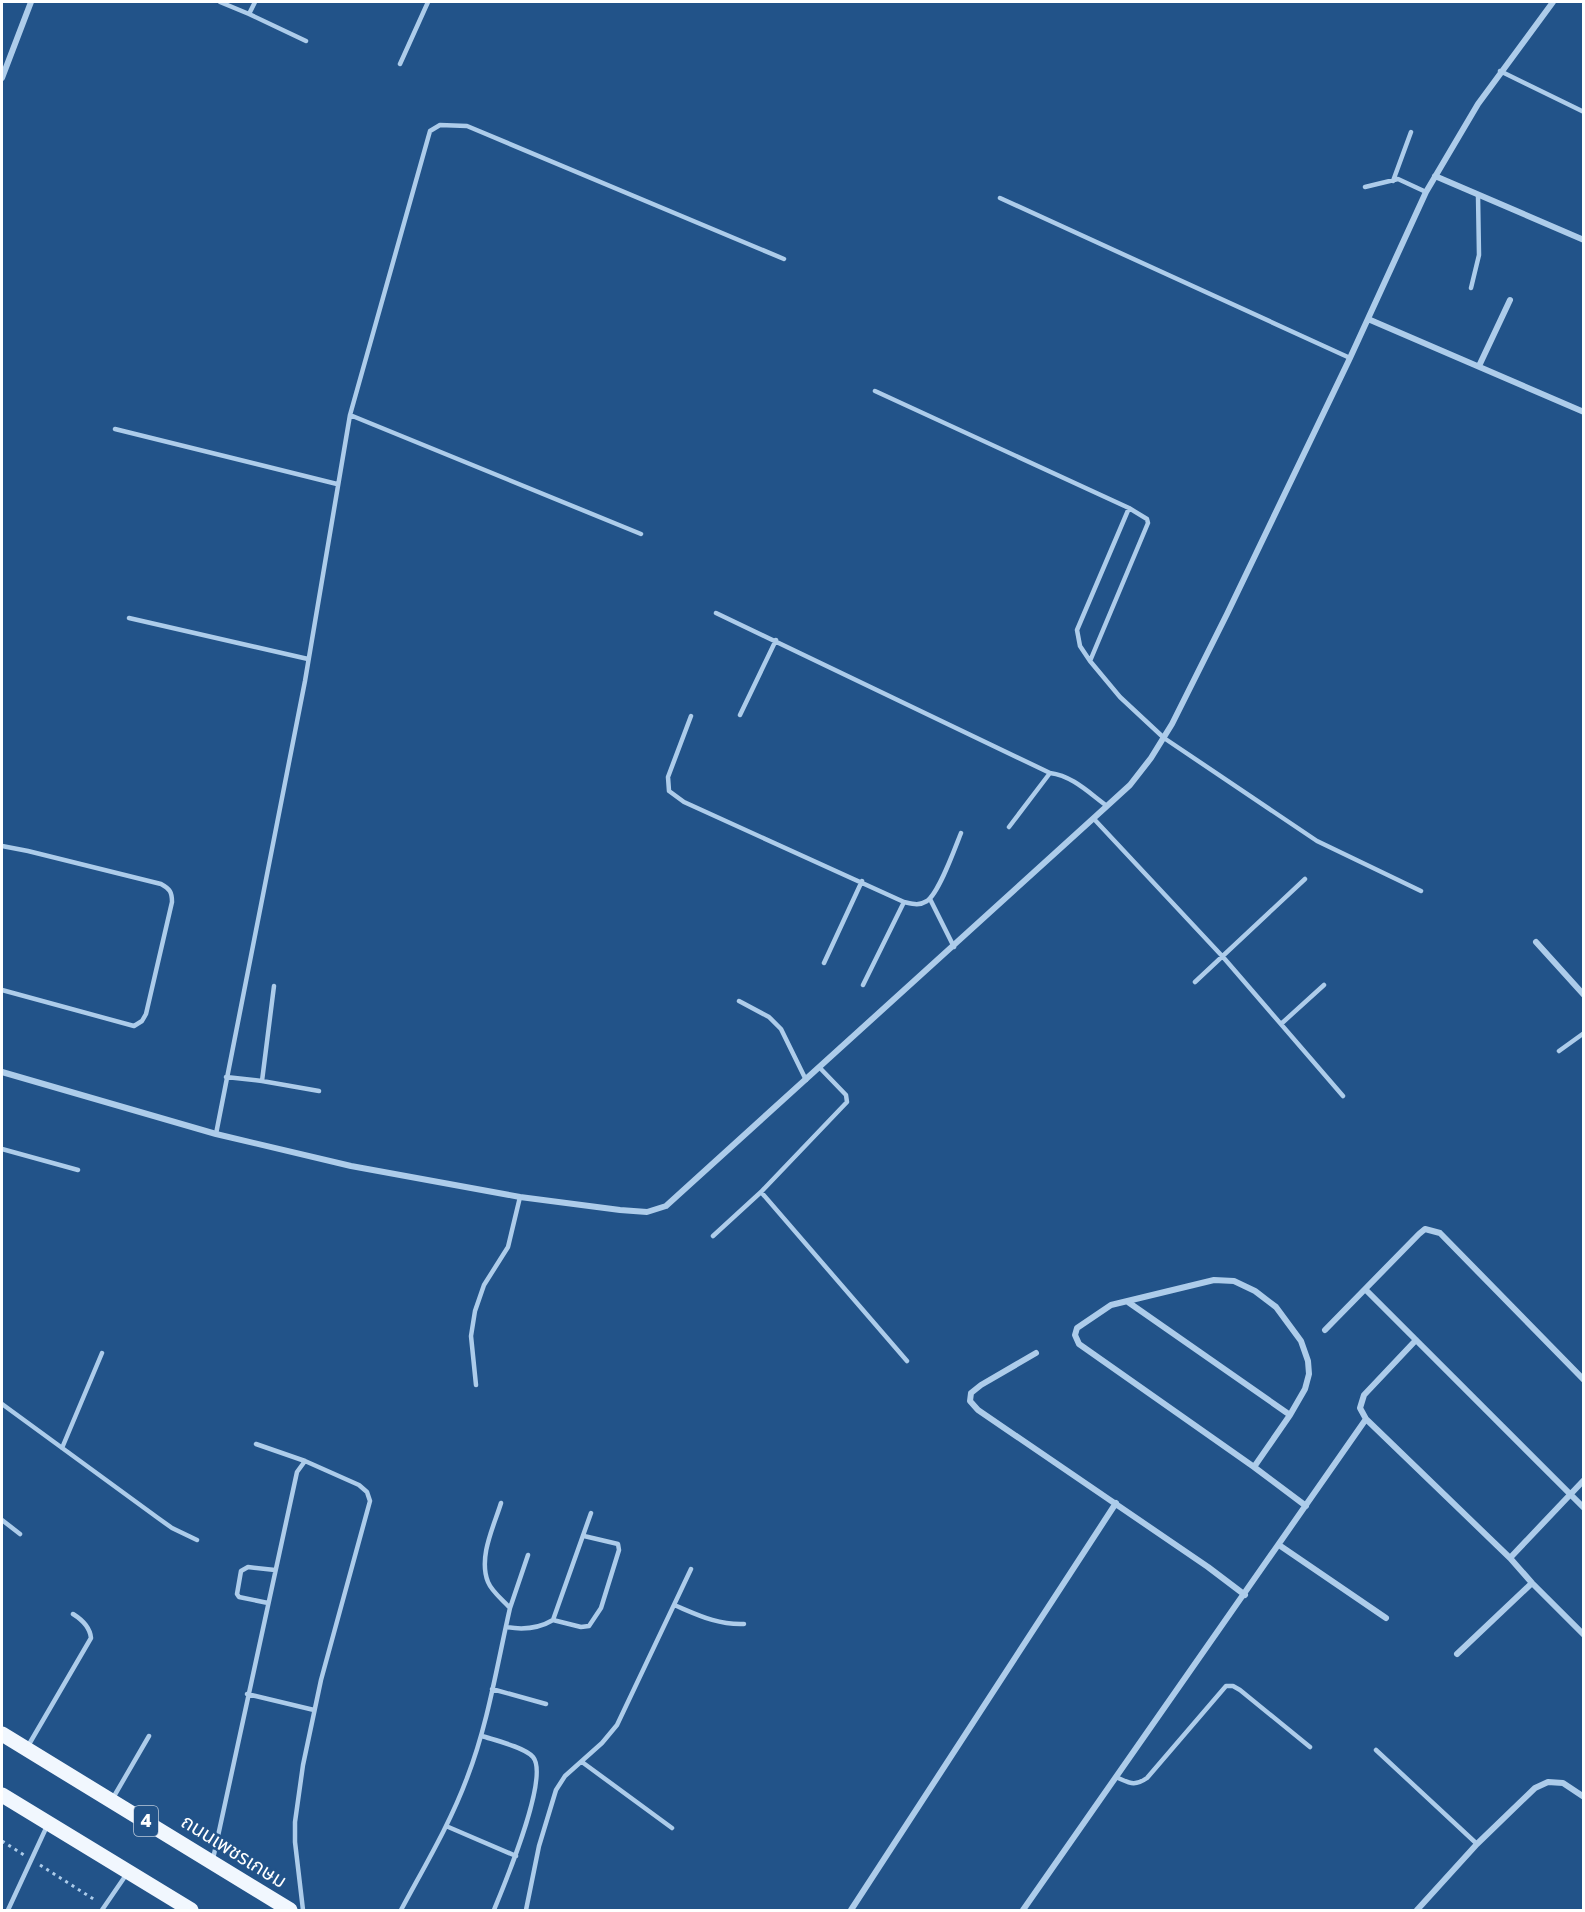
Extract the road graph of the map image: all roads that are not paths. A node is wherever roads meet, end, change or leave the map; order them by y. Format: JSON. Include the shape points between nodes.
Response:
{"nodes":[{"id":1,"x":31,"y":2,"type":"edge"},
{"id":2,"x":220,"y":2,"type":"edge"},
{"id":3,"x":255,"y":2,"type":"edge"},
{"id":4,"x":428,"y":2,"type":"edge"},
{"id":5,"x":1553,"y":2,"type":"edge"},
{"id":6,"x":249,"y":14,"type":"junction"},
{"id":7,"x":306,"y":41,"type":"dead end"},
{"id":8,"x":400,"y":64,"type":"dead end"},
{"id":9,"x":1500,"y":71,"type":"junction"},
{"id":10,"x":2,"y":78,"type":"edge"},
{"id":11,"x":1584,"y":112,"type":"edge"},
{"id":12,"x":1410,"y":132,"type":"dead end"},
{"id":13,"x":1435,"y":176,"type":"junction"},
{"id":14,"x":1393,"y":180,"type":"junction"},
{"id":15,"x":1365,"y":187,"type":"dead end"},
{"id":16,"x":1426,"y":192,"type":"junction"},
{"id":17,"x":1478,"y":195,"type":"junction"},
{"id":18,"x":1000,"y":198,"type":"dead end"},
{"id":19,"x":1584,"y":240,"type":"edge"},
{"id":20,"x":784,"y":259,"type":"dead end"},
{"id":21,"x":1471,"y":288,"type":"dead end"},
{"id":22,"x":1510,"y":300,"type":"dead end"},
{"id":23,"x":1368,"y":319,"type":"junction"},
{"id":24,"x":1350,"y":358,"type":"junction"},
{"id":25,"x":1479,"y":366,"type":"junction"},
{"id":26,"x":875,"y":391,"type":"dead end"},
{"id":27,"x":1584,"y":412,"type":"edge"},
{"id":28,"x":350,"y":415,"type":"junction"},
{"id":29,"x":116,"y":429,"type":"dead end"},
{"id":30,"x":338,"y":484,"type":"junction"},
{"id":31,"x":1129,"y":508,"type":"junction"},
{"id":32,"x":642,"y":534,"type":"dead end"},
{"id":33,"x":716,"y":613,"type":"dead end"},
{"id":34,"x":129,"y":618,"type":"dead end"},
{"id":35,"x":776,"y":640,"type":"junction"},
{"id":36,"x":308,"y":659,"type":"junction"},
{"id":37,"x":1090,"y":661,"type":"junction"},
{"id":38,"x":740,"y":715,"type":"dead end"},
{"id":39,"x":691,"y":716,"type":"dead end"},
{"id":40,"x":1164,"y":738,"type":"junction"},
{"id":41,"x":1050,"y":773,"type":"junction"},
{"id":42,"x":1107,"y":806,"type":"junction"},
{"id":43,"x":1094,"y":819,"type":"junction"},
{"id":44,"x":1009,"y":827,"type":"dead end"},
{"id":45,"x":961,"y":833,"type":"dead end"},
{"id":46,"x":2,"y":846,"type":"edge"},
{"id":47,"x":1305,"y":879,"type":"dead end"},
{"id":48,"x":862,"y":881,"type":"junction"},
{"id":49,"x":1421,"y":891,"type":"dead end"},
{"id":50,"x":930,"y":899,"type":"junction"},
{"id":51,"x":904,"y":902,"type":"junction"},
{"id":52,"x":1536,"y":942,"type":"dead end"},
{"id":53,"x":954,"y":947,"type":"junction"},
{"id":54,"x":1223,"y":957,"type":"junction"},
{"id":55,"x":824,"y":963,"type":"dead end"},
{"id":56,"x":1195,"y":982,"type":"dead end"},
{"id":57,"x":864,"y":985,"type":"dead end"},
{"id":58,"x":274,"y":986,"type":"dead end"},
{"id":59,"x":1324,"y":986,"type":"dead end"},
{"id":60,"x":2,"y":990,"type":"edge"},
{"id":61,"x":1584,"y":995,"type":"edge"},
{"id":62,"x":739,"y":1001,"type":"dead end"},
{"id":63,"x":1281,"y":1024,"type":"junction"},
{"id":64,"x":1584,"y":1033,"type":"edge"},
{"id":65,"x":1559,"y":1051,"type":"dead end"},
{"id":66,"x":820,"y":1068,"type":"junction"},
{"id":67,"x":2,"y":1072,"type":"edge"},
{"id":68,"x":226,"y":1077,"type":"junction"},
{"id":69,"x":806,"y":1080,"type":"junction"},
{"id":70,"x":262,"y":1081,"type":"junction"},
{"id":71,"x":319,"y":1091,"type":"dead end"},
{"id":72,"x":1343,"y":1096,"type":"dead end"},
{"id":73,"x":216,"y":1134,"type":"junction"},
{"id":74,"x":2,"y":1149,"type":"edge"},
{"id":75,"x":78,"y":1170,"type":"dead end"},
{"id":76,"x":760,"y":1192,"type":"junction"},
{"id":77,"x":520,"y":1197,"type":"junction"},
{"id":78,"x":713,"y":1236,"type":"dead end"},
{"id":79,"x":1365,"y":1289,"type":"junction"},
{"id":80,"x":1128,"y":1302,"type":"junction"},
{"id":81,"x":1325,"y":1330,"type":"dead end"},
{"id":82,"x":1416,"y":1340,"type":"junction"},
{"id":83,"x":102,"y":1353,"type":"dead end"},
{"id":84,"x":1036,"y":1353,"type":"dead end"},
{"id":85,"x":907,"y":1361,"type":"dead end"},
{"id":86,"x":1584,"y":1380,"type":"edge"},
{"id":87,"x":476,"y":1385,"type":"dead end"},
{"id":88,"x":2,"y":1404,"type":"edge"},
{"id":89,"x":1290,"y":1415,"type":"junction"},
{"id":90,"x":1366,"y":1419,"type":"junction"},
{"id":91,"x":256,"y":1444,"type":"dead end"},
{"id":92,"x":62,"y":1448,"type":"junction"},
{"id":93,"x":305,"y":1461,"type":"junction"},
{"id":94,"x":1254,"y":1467,"type":"junction"},
{"id":95,"x":1584,"y":1480,"type":"edge"},
{"id":96,"x":1570,"y":1494,"type":"junction"},
{"id":97,"x":501,"y":1503,"type":"dead end"},
{"id":98,"x":1116,"y":1503,"type":"junction"},
{"id":99,"x":1306,"y":1506,"type":"junction"},
{"id":100,"x":1584,"y":1508,"type":"edge"},
{"id":101,"x":591,"y":1513,"type":"dead end"},
{"id":102,"x":2,"y":1520,"type":"edge"},
{"id":103,"x":20,"y":1534,"type":"dead end"},
{"id":104,"x":584,"y":1536,"type":"junction"},
{"id":105,"x":197,"y":1540,"type":"dead end"},
{"id":106,"x":1279,"y":1545,"type":"junction"},
{"id":107,"x":528,"y":1555,"type":"dead end"},
{"id":108,"x":1510,"y":1558,"type":"junction"},
{"id":109,"x":691,"y":1569,"type":"dead end"},
{"id":110,"x":275,"y":1570,"type":"junction"},
{"id":111,"x":1532,"y":1583,"type":"junction"},
{"id":112,"x":1245,"y":1595,"type":"junction"},
{"id":113,"x":268,"y":1603,"type":"junction"},
{"id":114,"x":674,"y":1605,"type":"junction"},
{"id":115,"x":510,"y":1608,"type":"junction"},
{"id":116,"x":73,"y":1614,"type":"dead end"},
{"id":117,"x":1386,"y":1618,"type":"dead end"},
{"id":118,"x":553,"y":1620,"type":"junction"},
{"id":119,"x":744,"y":1624,"type":"dead end"},
{"id":120,"x":506,"y":1627,"type":"junction"},
{"id":121,"x":1584,"y":1635,"type":"edge"},
{"id":122,"x":1457,"y":1653,"type":"dead end"},
{"id":123,"x":492,"y":1689,"type":"junction"},
{"id":124,"x":247,"y":1694,"type":"junction"},
{"id":125,"x":546,"y":1704,"type":"dead end"},
{"id":126,"x":314,"y":1710,"type":"junction"},
{"id":127,"x":2,"y":1734,"type":"edge"},
{"id":128,"x":149,"y":1736,"type":"dead end"},
{"id":129,"x":482,"y":1736,"type":"junction"},
{"id":130,"x":1310,"y":1747,"type":"dead end"},
{"id":131,"x":26,"y":1748,"type":"junction"},
{"id":132,"x":1376,"y":1750,"type":"dead end"},
{"id":133,"x":582,"y":1762,"type":"junction"},
{"id":134,"x":1116,"y":1777,"type":"junction"},
{"id":135,"x":2,"y":1795,"type":"edge"},
{"id":136,"x":1584,"y":1797,"type":"edge"},
{"id":137,"x":111,"y":1800,"type":"junction"},
{"id":138,"x":48,"y":1823,"type":"junction"},
{"id":139,"x":446,"y":1826,"type":"junction"},
{"id":140,"x":672,"y":1828,"type":"dead end"},
{"id":141,"x":1477,"y":1844,"type":"junction"},
{"id":142,"x":516,"y":1856,"type":"junction"},
{"id":143,"x":212,"y":1862,"type":"junction"},
{"id":144,"x":128,"y":1872,"type":"junction"},
{"id":145,"x":104,"y":1908,"type":"edge"},
{"id":146,"x":8,"y":1911,"type":"edge"},
{"id":147,"x":191,"y":1911,"type":"edge"},
{"id":148,"x":290,"y":1911,"type":"edge"},
{"id":149,"x":303,"y":1911,"type":"edge"},
{"id":150,"x":401,"y":1911,"type":"edge"},
{"id":151,"x":494,"y":1911,"type":"edge"},
{"id":152,"x":526,"y":1911,"type":"edge"},
{"id":153,"x":851,"y":1911,"type":"edge"},
{"id":154,"x":1023,"y":1911,"type":"edge"},
{"id":155,"x":1417,"y":1911,"type":"edge"}],
"edges":[{"from":1,"to":10,"type":"street"},
{"from":2,"to":6,"type":"lane"},
{"from":3,"to":6,"type":"lane"},
{"from":4,"to":8,"type":"lane"},
{"from":5,"to":9,"type":"street"},
{"from":6,"to":7,"type":"lane"},
{"from":9,"to":11,"type":"lane"},
{"from":9,"to":13,"type":"street"},
{"from":12,"to":14,"type":"lane"},
{"from":13,"to":16,"type":"street"},
{"from":13,"to":17,"type":"street"},
{"from":14,"to":15,"type":"lane"},
{"from":14,"to":16,"type":"lane"},
{"from":16,"to":23,"type":"street"},
{"from":17,"to":19,"type":"street"},
{"from":17,"to":21,"type":"lane","via":[[1479,255]]},
{"from":18,"to":24,"type":"lane"},
{"from":20,"to":28,"type":"lane","via":[[467,126],[440,125],[430,131]]},
{"from":22,"to":25,"type":"street"},
{"from":23,"to":24,"type":"street"},
{"from":23,"to":25,"type":"street"},
{"from":24,"to":40,"type":"street"},
{"from":25,"to":27,"type":"street"},
{"from":26,"to":31,"type":"lane"},
{"from":28,"to":30,"type":"lane"},
{"from":28,"to":32,"type":"lane"},
{"from":29,"to":30,"type":"lane"},
{"from":30,"to":36,"type":"lane"},
{"from":31,"to":37,"type":"lane","via":[[1077,630],[1080,646]]},
{"from":31,"to":37,"type":"lane","via":[[1145,516],[1148,523]]},
{"from":33,"to":35,"type":"lane"},
{"from":34,"to":36,"type":"lane"},
{"from":35,"to":38,"type":"lane"},
{"from":35,"to":41,"type":"lane"},
{"from":36,"to":68,"type":"lane"},
{"from":37,"to":40,"type":"lane","via":[[1120,697]]},
{"from":39,"to":48,"type":"lane","via":[[668,777],[669,791],[684,802]]},
{"from":40,"to":42,"type":"street","via":[[1130,785]]},
{"from":40,"to":49,"type":"lane","via":[[1317,841]]},
{"from":41,"to":42,"type":"lane","via":[[1071,779]]},
{"from":41,"to":44,"type":"lane"},
{"from":42,"to":43,"type":"street"},
{"from":43,"to":53,"type":"street"},
{"from":43,"to":54,"type":"lane"},
{"from":45,"to":50,"type":"lane"},
{"from":46,"to":60,"type":"lane","via":[[161,884],[172,893],[146,1014],[134,1026]]},
{"from":47,"to":54,"type":"lane"},
{"from":48,"to":51,"type":"lane"},
{"from":48,"to":55,"type":"lane"},
{"from":50,"to":51,"type":"lane","via":[[919,904]]},
{"from":50,"to":53,"type":"lane"},
{"from":51,"to":57,"type":"lane"},
{"from":52,"to":61,"type":"street"},
{"from":53,"to":66,"type":"street"},
{"from":54,"to":56,"type":"lane"},
{"from":54,"to":63,"type":"lane"},
{"from":58,"to":70,"type":"lane"},
{"from":59,"to":63,"type":"lane"},
{"from":62,"to":69,"type":"lane","via":[[769,1017],[780,1029]]},
{"from":63,"to":72,"type":"lane"},
{"from":64,"to":65,"type":"lane"},
{"from":66,"to":69,"type":"street"},
{"from":66,"to":76,"type":"lane","via":[[846,1095],[847,1102]]},
{"from":67,"to":73,"type":"street"},
{"from":68,"to":70,"type":"lane"},
{"from":68,"to":73,"type":"lane"},
{"from":69,"to":77,"type":"street","via":[[666,1206],[647,1212]]},
{"from":70,"to":71,"type":"lane"},
{"from":73,"to":77,"type":"street","via":[[351,1166]]},
{"from":74,"to":75,"type":"lane"},
{"from":76,"to":78,"type":"lane"},
{"from":76,"to":85,"type":"lane"},
{"from":77,"to":87,"type":"lane","via":[[508,1247],[484,1285],[475,1311],[471,1336]]},
{"from":79,"to":81,"type":"street"},
{"from":79,"to":82,"type":"street"},
{"from":79,"to":86,"type":"street","via":[[1425,1229],[1431,1229],[1440,1233]]},
{"from":80,"to":89,"type":"street"},
{"from":80,"to":89,"type":"street","via":[[1214,1280],[1234,1281],[1255,1291],[1276,1307],[1301,1341],[1308,1361],[1305,1389]]},
{"from":80,"to":94,"type":"street","via":[[1111,1305],[1077,1328],[1079,1344]]},
{"from":82,"to":90,"type":"street","via":[[1364,1395],[1360,1408]]},
{"from":82,"to":96,"type":"street"},
{"from":83,"to":92,"type":"lane"},
{"from":84,"to":98,"type":"street","via":[[981,1385],[971,1393],[970,1401]]},
{"from":88,"to":92,"type":"lane"},
{"from":89,"to":94,"type":"street"},
{"from":90,"to":99,"type":"street"},
{"from":90,"to":108,"type":"street"},
{"from":91,"to":93,"type":"lane"},
{"from":92,"to":105,"type":"lane","via":[[172,1528]]},
{"from":93,"to":110,"type":"lane","via":[[297,1472]]},
{"from":93,"to":126,"type":"lane","via":[[359,1485],[370,1501]]},
{"from":94,"to":99,"type":"street"},
{"from":95,"to":96,"type":"street"},
{"from":96,"to":100,"type":"street"},
{"from":96,"to":108,"type":"street"},
{"from":97,"to":115,"type":"lane","via":[[485,1556],[486,1571],[489,1584]]},
{"from":98,"to":112,"type":"street"},
{"from":98,"to":153,"type":"street"},
{"from":99,"to":106,"type":"street"},
{"from":101,"to":104,"type":"lane"},
{"from":102,"to":103,"type":"lane"},
{"from":104,"to":118,"type":"lane"},
{"from":104,"to":118,"type":"lane","via":[[618,1544],[601,1608],[589,1626]]},
{"from":106,"to":112,"type":"street"},
{"from":106,"to":117,"type":"street"},
{"from":107,"to":115,"type":"lane"},
{"from":108,"to":111,"type":"street"},
{"from":109,"to":114,"type":"lane"},
{"from":110,"to":113,"type":"lane"},
{"from":110,"to":113,"type":"lane","via":[[248,1567],[241,1571],[239,1597]]},
{"from":111,"to":121,"type":"street"},
{"from":111,"to":122,"type":"street"},
{"from":112,"to":134,"type":"street"},
{"from":113,"to":124,"type":"lane"},
{"from":114,"to":119,"type":"lane","via":[[710,1621]]},
{"from":114,"to":133,"type":"lane","via":[[617,1725]]},
{"from":115,"to":120,"type":"lane"},
{"from":116,"to":131,"type":"lane","via":[[87,1627],[91,1638]]},
{"from":118,"to":120,"type":"lane","via":[[524,1630]]},
{"from":120,"to":123,"type":"lane"},
{"from":123,"to":125,"type":"lane"},
{"from":123,"to":129,"type":"lane"},
{"from":124,"to":126,"type":"lane"},
{"from":124,"to":143,"type":"lane"},
{"from":126,"to":149,"type":"lane","via":[[295,1822]]},
{"from":127,"to":131,"type":"main road","name":"ถนนเพชรเกษม","number":"4"},
{"from":128,"to":137,"type":"lane"},
{"from":129,"to":139,"type":"lane"},
{"from":129,"to":142,"type":"lane","via":[[528,1752],[537,1766],[537,1784]]},
{"from":130,"to":134,"type":"lane","via":[[1240,1689],[1226,1686],[1147,1778],[1131,1784]]},
{"from":131,"to":137,"type":"main road","name":"ถนนเพชรเกษม","number":"4"},
{"from":132,"to":141,"type":"lane"},
{"from":133,"to":140,"type":"lane"},
{"from":133,"to":152,"type":"lane","via":[[556,1790],[539,1846]]},
{"from":134,"to":154,"type":"street"},
{"from":135,"to":138,"type":"main road"},
{"from":136,"to":141,"type":"street","via":[[1563,1783],[1548,1782],[1535,1788]]},
{"from":137,"to":143,"type":"main road","name":"ถนนเพชรเกษม","number":"4"},
{"from":138,"to":144,"type":"main road"},
{"from":138,"to":146,"type":"lane"},
{"from":139,"to":142,"type":"lane"},
{"from":139,"to":150,"type":"lane"},
{"from":141,"to":155,"type":"street"},
{"from":142,"to":151,"type":"lane"},
{"from":143,"to":148,"type":"main road","name":"ถนนเพชรเกษม","number":"4"},
{"from":144,"to":145,"type":"lane"},
{"from":144,"to":147,"type":"main road"}]}
